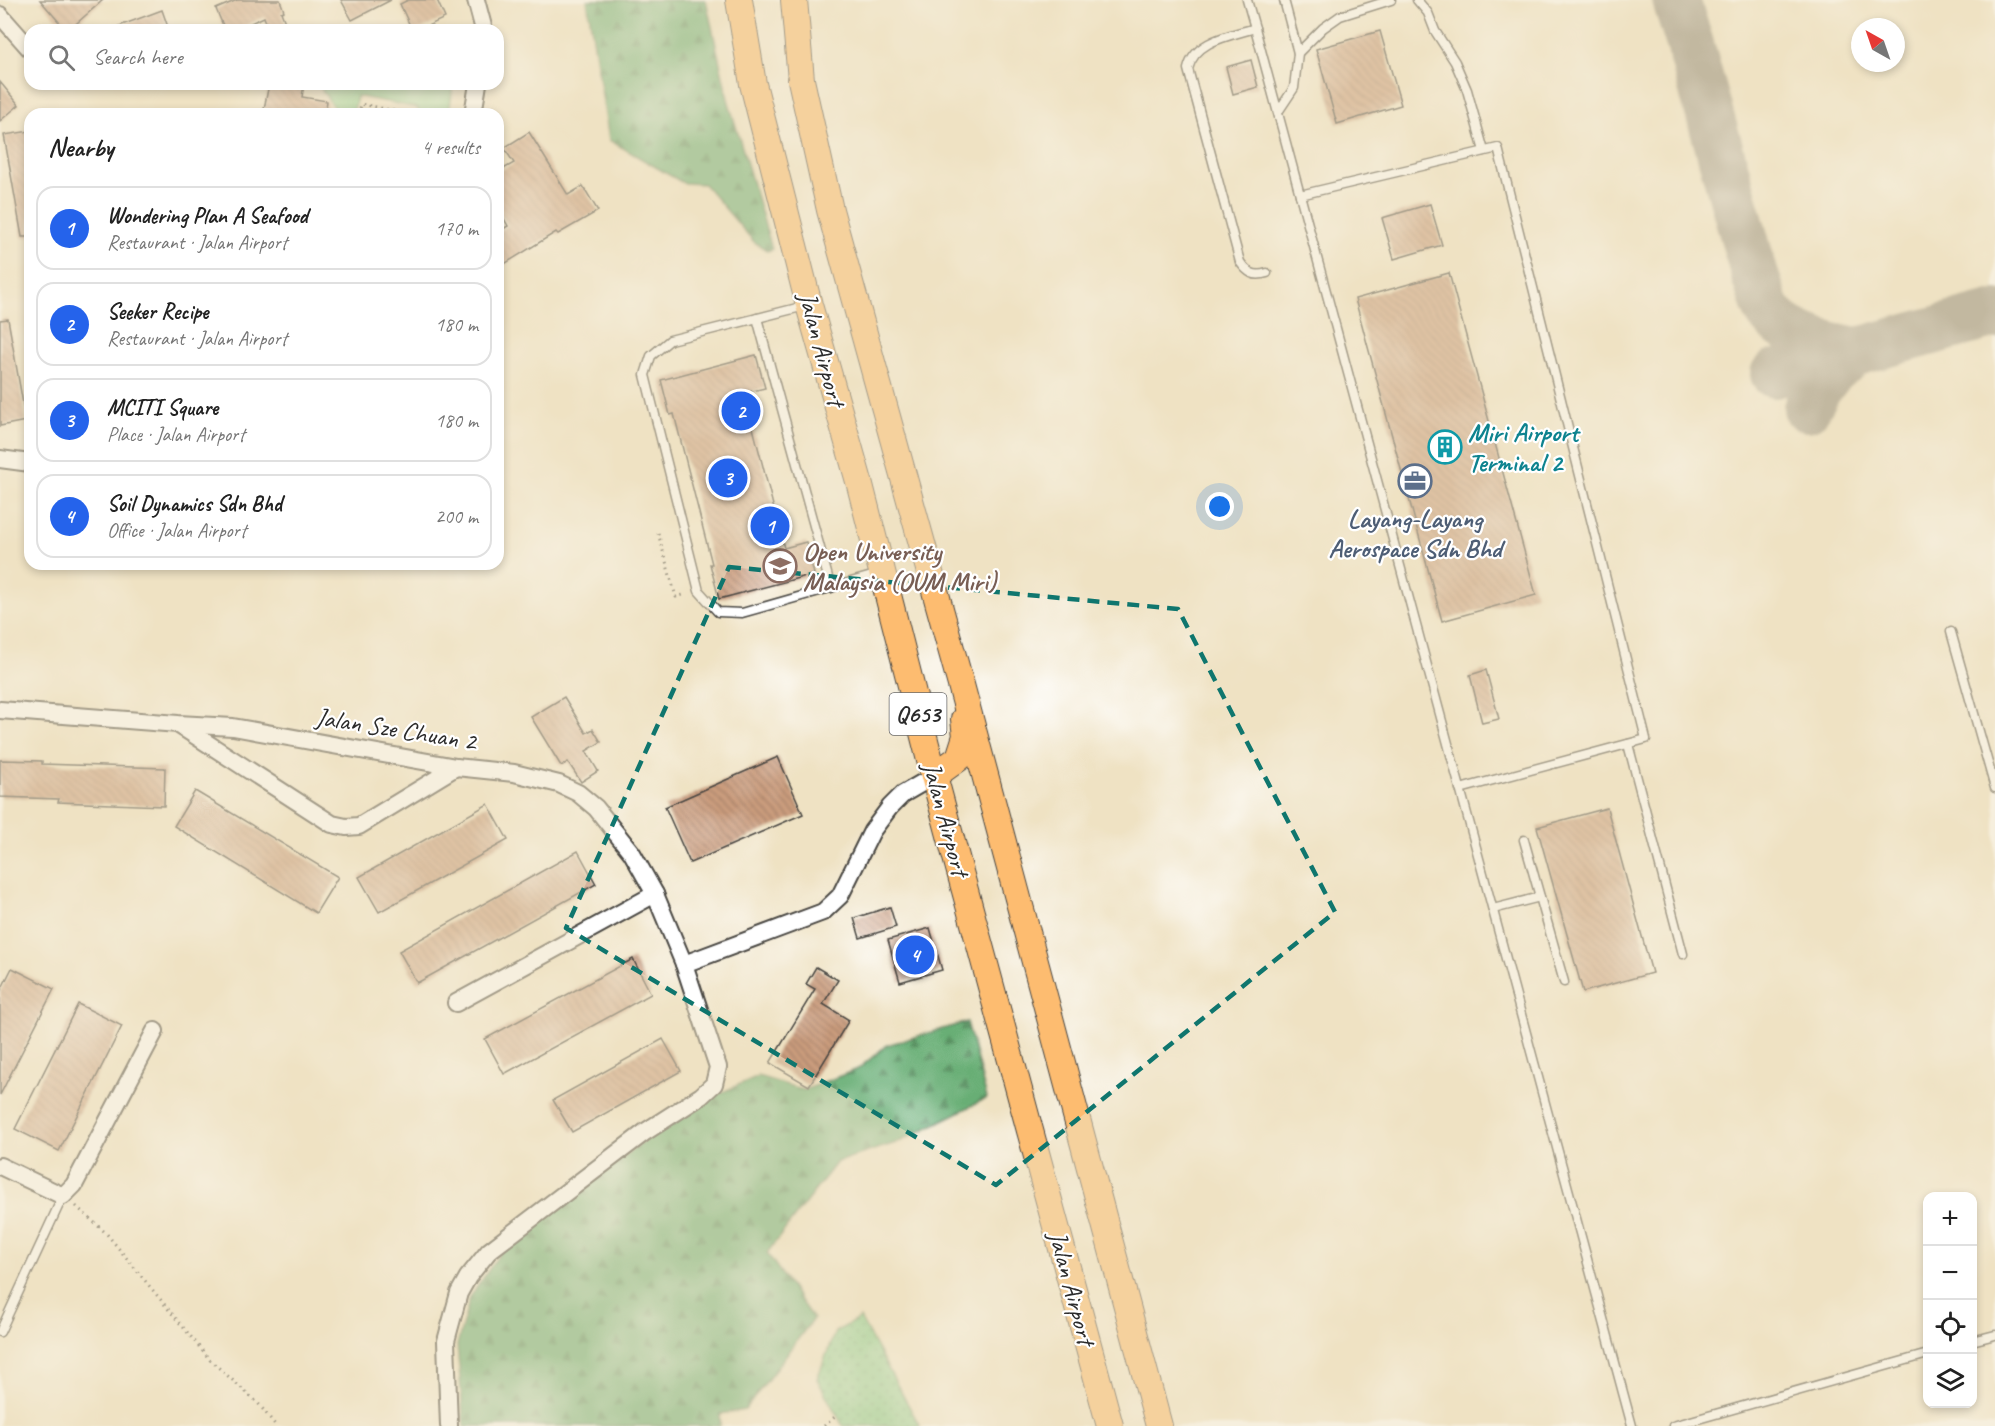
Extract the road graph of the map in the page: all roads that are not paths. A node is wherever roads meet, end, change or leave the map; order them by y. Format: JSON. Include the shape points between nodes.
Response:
{"nodes":[{"id":1,"x":476,"y":0,"type":"edge"},
{"id":2,"x":739,"y":0,"type":"edge"},
{"id":3,"x":794,"y":0,"type":"edge"},
{"id":4,"x":1247,"y":0,"type":"edge"},
{"id":5,"x":1284,"y":0,"type":"edge"},
{"id":6,"x":1391,"y":0,"type":"edge"},
{"id":7,"x":1417,"y":0,"type":"edge"},
{"id":8,"x":0,"y":15,"type":"edge"},
{"id":9,"x":482,"y":24,"type":"edge"},
{"id":10,"x":1255,"y":28,"type":"junction"},
{"id":11,"x":24,"y":42,"type":"edge"},
{"id":12,"x":1298,"y":53,"type":"junction"},
{"id":13,"x":477,"y":90,"type":"edge"},
{"id":14,"x":474,"y":108,"type":"edge"},
{"id":15,"x":1278,"y":112,"type":"junction"},
{"id":16,"x":1484,"y":151,"type":"junction"},
{"id":17,"x":1300,"y":195,"type":"junction"},
{"id":18,"x":1267,"y":273,"type":"dead end"},
{"id":19,"x":809,"y":304,"type":"junction"},
{"id":20,"x":757,"y":318,"type":"junction"},
{"id":21,"x":0,"y":459,"type":"edge"},
{"id":22,"x":24,"y":462,"type":"edge"},
{"id":23,"x":883,"y":573,"type":"junction"},
{"id":24,"x":831,"y":588,"type":"junction"},
{"id":25,"x":1951,"y":632,"type":"dead end"},
{"id":26,"x":961,"y":685,"type":"junction"},
{"id":27,"x":0,"y":710,"type":"edge"},
{"id":28,"x":178,"y":724,"type":"junction"},
{"id":29,"x":1628,"y":744,"type":"junction"},
{"id":30,"x":456,"y":767,"type":"junction"},
{"id":31,"x":934,"y":776,"type":"junction"},
{"id":32,"x":1995,"y":788,"type":"edge"},
{"id":33,"x":1460,"y":789,"type":"junction"},
{"id":34,"x":1524,"y":840,"type":"dead end"},
{"id":35,"x":655,"y":894,"type":"junction"},
{"id":36,"x":1540,"y":897,"type":"junction"},
{"id":37,"x":1493,"y":909,"type":"junction"},
{"id":38,"x":1683,"y":954,"type":"dead end"},
{"id":39,"x":684,"y":964,"type":"junction"},
{"id":40,"x":1564,"y":982,"type":"dead end"},
{"id":41,"x":456,"y":1002,"type":"dead end"},
{"id":42,"x":155,"y":1031,"type":"dead end"},
{"id":43,"x":0,"y":1166,"type":"edge"},
{"id":44,"x":63,"y":1196,"type":"junction"},
{"id":45,"x":0,"y":1332,"type":"edge"},
{"id":46,"x":1995,"y":1335,"type":"edge"},
{"id":47,"x":1977,"y":1340,"type":"edge"},
{"id":48,"x":1923,"y":1355,"type":"edge"},
{"id":49,"x":449,"y":1426,"type":"edge"},
{"id":50,"x":1110,"y":1426,"type":"edge"},
{"id":51,"x":1159,"y":1426,"type":"edge"},
{"id":52,"x":1632,"y":1426,"type":"edge"},
{"id":53,"x":1673,"y":1426,"type":"edge"}],
"edges":[{"from":1,"to":9,"type":"street"},
{"from":2,"to":19,"type":"main road","name":"Jalan Airport","number":"Q653","via":[[753,84]]},
{"from":3,"to":26,"type":"main road","name":"Jalan Airport","number":"Q653","via":[[801,80],[830,210]]},
{"from":4,"to":10,"type":"lane"},
{"from":5,"to":12,"type":"lane"},
{"from":6,"to":12,"type":"lane","via":[[1340,16]]},
{"from":7,"to":16,"type":"lane","via":[[1455,62]]},
{"from":8,"to":11,"type":"street"},
{"from":10,"to":15,"type":"lane"},
{"from":10,"to":18,"type":"lane","via":[[1208,43],[1197,51],[1188,69],[1240,262],[1251,274]]},
{"from":12,"to":15,"type":"lane","via":[[1294,88]]},
{"from":13,"to":14,"type":"street"},
{"from":15,"to":17,"type":"lane"},
{"from":16,"to":17,"type":"lane"},
{"from":16,"to":29,"type":"lane","via":[[1498,148],[1646,739]]},
{"from":17,"to":33,"type":"lane"},
{"from":19,"to":20,"type":"lane"},
{"from":19,"to":23,"type":"main road","name":"Jalan Airport","number":"Q653"},
{"from":20,"to":24,"type":"lane"},
{"from":20,"to":24,"type":"lane","via":[[670,340],[651,356],[645,375],[699,591],[718,612],[742,613]]},
{"from":21,"to":22,"type":"street"},
{"from":23,"to":24,"type":"lane"},
{"from":23,"to":31,"type":"main road","name":"Jalan Airport","number":"Q653"},
{"from":25,"to":32,"type":"lane"},
{"from":26,"to":31,"type":"main road","via":[[966,736],[959,758]]},
{"from":26,"to":51,"type":"main road","name":"Jalan Airport","number":"Q653"},
{"from":27,"to":28,"type":"street","name":"Jalan Sze Chuan 2"},
{"from":28,"to":30,"type":"street","name":"Jalan Sze Chuan 2","via":[[233,727]]},
{"from":28,"to":30,"type":"street","via":[[332,824],[346,828],[359,826]]},
{"from":29,"to":33,"type":"lane"},
{"from":29,"to":38,"type":"lane"},
{"from":30,"to":35,"type":"street","name":"Jalan Sze Chuan 2","via":[[514,772],[578,793],[596,808],[632,853]]},
{"from":31,"to":39,"type":"street","via":[[903,794],[890,807],[872,831],[840,896],[824,912]]},
{"from":31,"to":50,"type":"main road","name":"Jalan Airport","number":"Q653"},
{"from":33,"to":37,"type":"lane"},
{"from":34,"to":36,"type":"lane"},
{"from":35,"to":39,"type":"street","name":"Jalan Sze Chuan 2"},
{"from":35,"to":41,"type":"street"},
{"from":36,"to":37,"type":"lane"},
{"from":36,"to":40,"type":"lane"},
{"from":37,"to":52,"type":"lane"},
{"from":39,"to":49,"type":"street","name":"Jalan Sze Chuan 2","via":[[718,1067],[714,1084],[489,1251],[468,1277],[459,1293],[446,1341]]},
{"from":42,"to":44,"type":"street","via":[[74,1185]]},
{"from":43,"to":44,"type":"street"},
{"from":44,"to":45,"type":"lane"},
{"from":46,"to":47,"type":"lane"},
{"from":48,"to":53,"type":"lane"}]}
